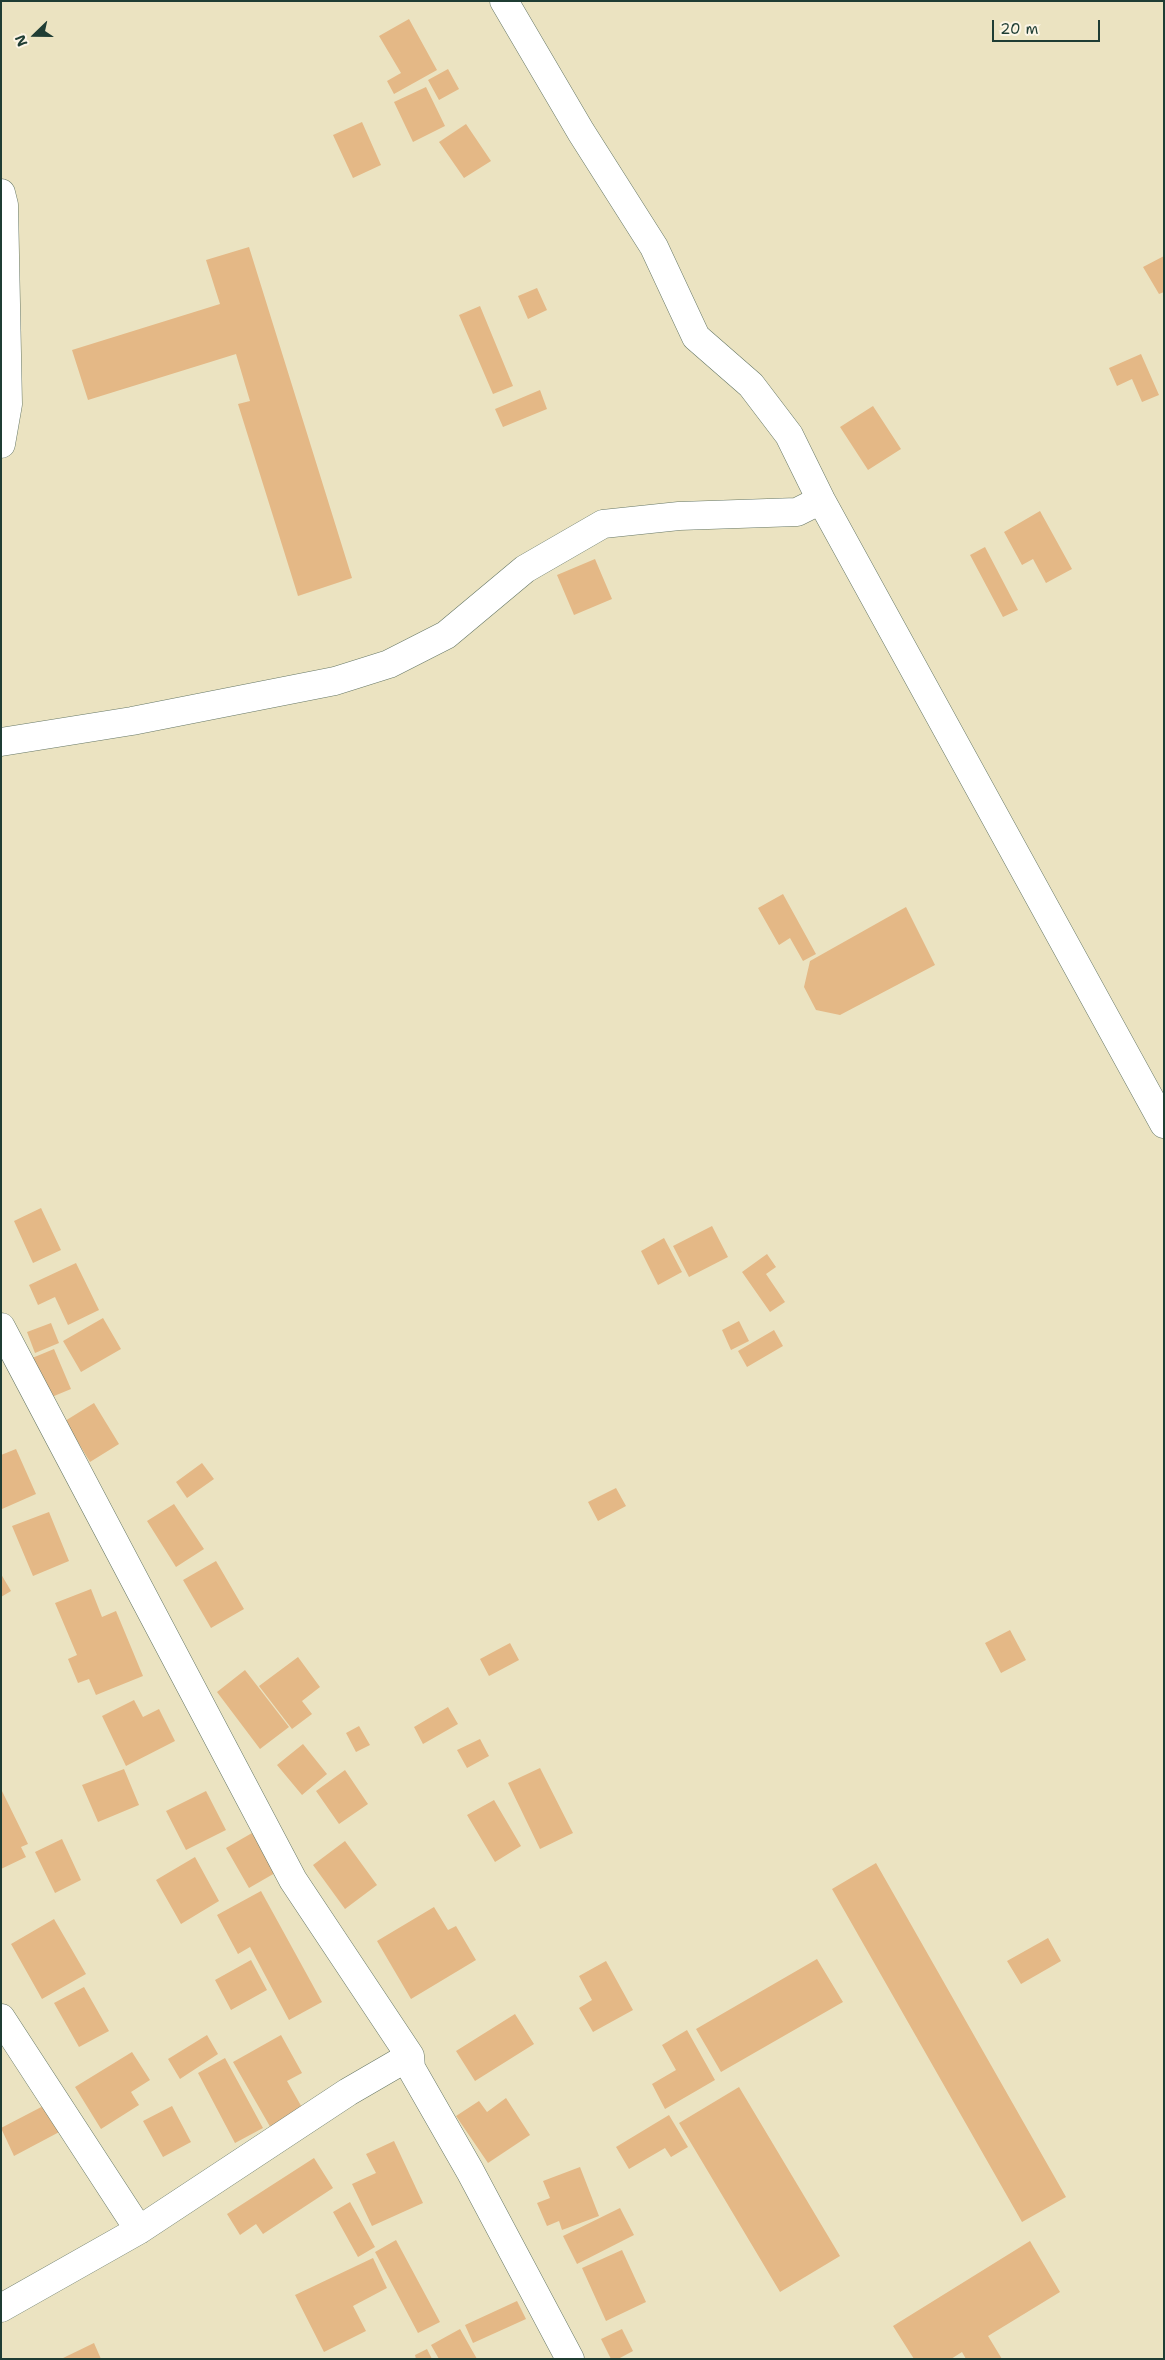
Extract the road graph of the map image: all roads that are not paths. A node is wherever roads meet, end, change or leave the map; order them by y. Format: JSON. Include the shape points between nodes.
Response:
{"nodes":[{"id":1,"x":504,"y":1,"type":"edge"},
{"id":2,"x":1,"y":193,"type":"edge"},
{"id":3,"x":1,"y":444,"type":"edge"},
{"id":4,"x":821,"y":500,"type":"junction"},
{"id":5,"x":1,"y":742,"type":"edge"},
{"id":6,"x":1164,"y":1124,"type":"edge"},
{"id":7,"x":1,"y":1327,"type":"edge"},
{"id":8,"x":1,"y":2018,"type":"edge"},
{"id":9,"x":410,"y":2056,"type":"junction"},
{"id":10,"x":140,"y":2230,"type":"junction"},
{"id":11,"x":1,"y":2308,"type":"edge"},
{"id":12,"x":570,"y":2359,"type":"edge"}],
"edges":[{"from":1,"to":4,"type":"street","via":[[581,132],[654,246],[696,337],[751,385],[789,435]]},
{"from":2,"to":3,"type":"street","via":[[4,205],[8,404]]},
{"from":4,"to":5,"type":"street","via":[[797,512],[679,516],[603,524],[526,569],[446,635],[389,664],[335,681],[132,721]]},
{"from":4,"to":6,"type":"street"},
{"from":7,"to":9,"type":"street","via":[[293,1880]]},
{"from":8,"to":10,"type":"street"},
{"from":9,"to":10,"type":"street","via":[[348,2092]]},
{"from":9,"to":12,"type":"street","via":[[411,2068]]},
{"from":10,"to":11,"type":"street"}]}
